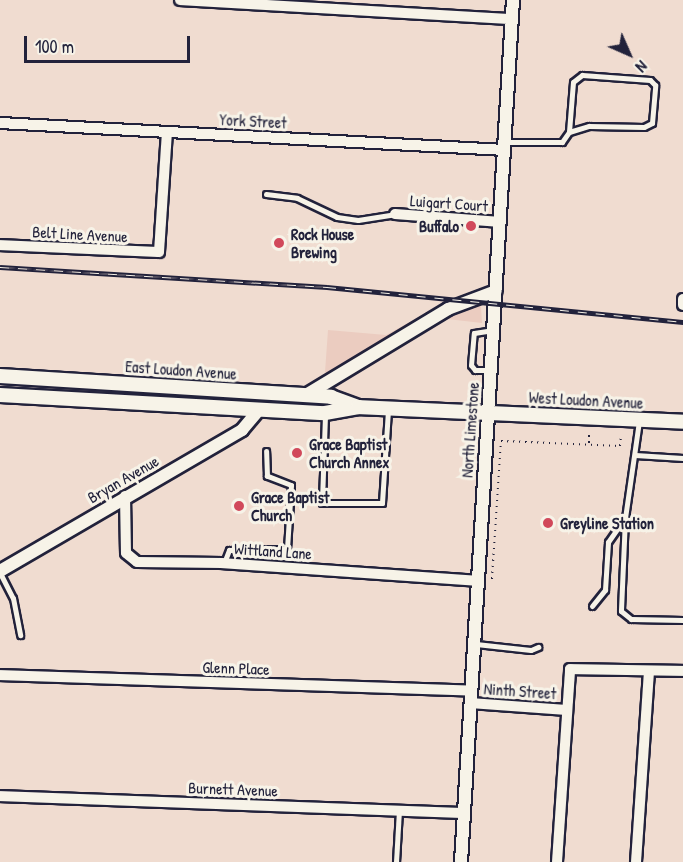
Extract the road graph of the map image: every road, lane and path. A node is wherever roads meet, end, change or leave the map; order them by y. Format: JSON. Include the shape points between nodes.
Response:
{"nodes":[{"id":1,"x":180,"y":0,"type":"edge"},
{"id":2,"x":513,"y":0,"type":"edge"},
{"id":3,"x":512,"y":19,"type":"junction"},
{"id":4,"x":0,"y":123,"type":"edge"},
{"id":5,"x":167,"y":132,"type":"junction"},
{"id":6,"x":569,"y":132,"type":"junction"},
{"id":7,"x":505,"y":146,"type":"junction"},
{"id":8,"x":266,"y":194,"type":"dead end"},
{"id":9,"x":395,"y":214,"type":"joint"},
{"id":10,"x":501,"y":222,"type":"junction"},
{"id":11,"x":0,"y":245,"type":"edge"},
{"id":12,"x":496,"y":291,"type":"junction"},
{"id":13,"x":683,"y":299,"type":"edge"},
{"id":14,"x":683,"y":305,"type":"edge"},
{"id":15,"x":494,"y":331,"type":"junction"},
{"id":16,"x":490,"y":370,"type":"junction"},
{"id":17,"x":0,"y":376,"type":"edge"},
{"id":18,"x":81,"y":380,"type":"junction"},
{"id":19,"x":0,"y":395,"type":"edge"},
{"id":20,"x":306,"y":395,"type":"junction"},
{"id":21,"x":81,"y":400,"type":"junction"},
{"id":22,"x":358,"y":407,"type":"junction"},
{"id":23,"x":388,"y":408,"type":"junction"},
{"id":24,"x":259,"y":410,"type":"junction"},
{"id":25,"x":488,"y":412,"type":"junction"},
{"id":26,"x":325,"y":413,"type":"junction"},
{"id":27,"x":639,"y":419,"type":"junction"},
{"id":28,"x":683,"y":422,"type":"edge"},
{"id":29,"x":589,"y":435,"type":"dead end"},
{"id":30,"x":621,"y":437,"type":"dead end"},
{"id":31,"x":589,"y":443,"type":"junction"},
{"id":32,"x":266,"y":450,"type":"dead end"},
{"id":33,"x":635,"y":455,"type":"junction"},
{"id":34,"x":683,"y":458,"type":"edge"},
{"id":35,"x":125,"y":496,"type":"junction"},
{"id":36,"x":625,"y":518,"type":"junction"},
{"id":37,"x":224,"y":563,"type":"junction"},
{"id":38,"x":0,"y":572,"type":"edge"},
{"id":39,"x":492,"y":579,"type":"dead end"},
{"id":40,"x":478,"y":581,"type":"junction"},
{"id":41,"x":592,"y":606,"type":"dead end"},
{"id":42,"x":683,"y":620,"type":"edge"},
{"id":43,"x":20,"y":635,"type":"dead end"},
{"id":44,"x":474,"y":644,"type":"junction"},
{"id":45,"x":538,"y":647,"type":"dead end"},
{"id":46,"x":683,"y":671,"type":"edge"},
{"id":47,"x":649,"y":672,"type":"junction"},
{"id":48,"x":0,"y":675,"type":"edge"},
{"id":49,"x":470,"y":697,"type":"junction"},
{"id":50,"x":567,"y":710,"type":"junction"},
{"id":51,"x":0,"y":796,"type":"edge"},
{"id":52,"x":399,"y":810,"type":"junction"},
{"id":53,"x":464,"y":813,"type":"junction"},
{"id":54,"x":396,"y":862,"type":"edge"},
{"id":55,"x":461,"y":862,"type":"edge"},
{"id":56,"x":557,"y":862,"type":"edge"},
{"id":57,"x":636,"y":862,"type":"edge"}],
"edges":[{"from":1,"to":3,"type":"street"},
{"from":2,"to":3,"type":"street","name":"North Limestone"},
{"from":3,"to":7,"type":"street","name":"North Limestone"},
{"from":4,"to":5,"type":"street","name":"York Street"},
{"from":5,"to":7,"type":"street","name":"York Street"},
{"from":5,"to":11,"type":"street","name":"Belt Line Avenue","via":[[159,252]]},
{"from":6,"to":6,"type":"lane","via":[[589,126],[644,127],[652,123],[655,84],[650,80],[582,75],[573,82]]},
{"from":6,"to":7,"type":"lane","via":[[562,142]]},
{"from":7,"to":10,"type":"street","name":"North Limestone"},
{"from":8,"to":9,"type":"lane","via":[[297,198],[337,217],[358,220]]},
{"from":9,"to":10,"type":"street","name":"Luigart Court"},
{"from":10,"to":12,"type":"street","name":"North Limestone"},
{"from":12,"to":15,"type":"street","name":"North Limestone"},
{"from":12,"to":20,"type":"street","via":[[448,309]]},
{"from":13,"to":14,"type":"street"},
{"from":15,"to":16,"type":"street","name":"North Limestone"},
{"from":15,"to":16,"type":"lane","via":[[476,331],[473,344],[472,368]]},
{"from":16,"to":25,"type":"street","name":"North Limestone"},
{"from":17,"to":18,"type":"main road","name":"East Loudon Avenue"},
{"from":18,"to":20,"type":"main road","name":"East Loudon Avenue"},
{"from":18,"to":21,"type":"street"},
{"from":19,"to":21,"type":"main road","name":"East Loudon Avenue"},
{"from":20,"to":22,"type":"main road","name":"East Loudon Avenue","via":[[331,397]]},
{"from":21,"to":24,"type":"main road","name":"East Loudon Avenue"},
{"from":22,"to":23,"type":"main road","name":"East Loudon Avenue"},
{"from":22,"to":26,"type":"main road","name":"East Loudon Avenue"},
{"from":23,"to":25,"type":"main road","name":"East Loudon Avenue"},
{"from":23,"to":26,"type":"lane","via":[[382,503],[322,503]]},
{"from":24,"to":26,"type":"main road","name":"East Loudon Avenue"},
{"from":24,"to":35,"type":"street","name":"Bryan Avenue","via":[[243,430]]},
{"from":25,"to":27,"type":"main road","name":"West Loudon Avenue"},
{"from":25,"to":40,"type":"street","name":"North Limestone"},
{"from":27,"to":28,"type":"main road","name":"West Loudon Avenue"},
{"from":27,"to":33,"type":"lane"},
{"from":29,"to":31,"type":"path"},
{"from":30,"to":31,"type":"path","via":[[620,446]]},
{"from":31,"to":39,"type":"path","via":[[501,441]]},
{"from":32,"to":37,"type":"lane","via":[[267,476],[291,485],[287,549],[229,550]]},
{"from":33,"to":34,"type":"lane"},
{"from":33,"to":36,"type":"lane"},
{"from":35,"to":37,"type":"street","name":"Wittland Lane","via":[[124,545],[133,561]]},
{"from":35,"to":38,"type":"street","name":"Bryan Avenue"},
{"from":36,"to":41,"type":"lane","via":[[608,542],[605,590]]},
{"from":36,"to":42,"type":"lane","via":[[621,611],[632,618]]},
{"from":37,"to":40,"type":"street","name":"Wittland Lane"},
{"from":38,"to":43,"type":"lane","via":[[13,598]]},
{"from":40,"to":44,"type":"street","name":"North Limestone"},
{"from":44,"to":45,"type":"lane","via":[[531,650]]},
{"from":44,"to":49,"type":"street","name":"North Limestone"},
{"from":46,"to":47,"type":"street"},
{"from":47,"to":50,"type":"street","via":[[570,669]]},
{"from":47,"to":57,"type":"street"},
{"from":48,"to":49,"type":"street","name":"Glenn Place"},
{"from":49,"to":50,"type":"street","name":"Ninth Street"},
{"from":49,"to":53,"type":"street","name":"North Limestone"},
{"from":50,"to":56,"type":"street"},
{"from":51,"to":52,"type":"street","name":"Burnett Avenue"},
{"from":52,"to":53,"type":"street","name":"Burnett Avenue"},
{"from":52,"to":54,"type":"lane"},
{"from":53,"to":55,"type":"street","name":"North Limestone"}]}
